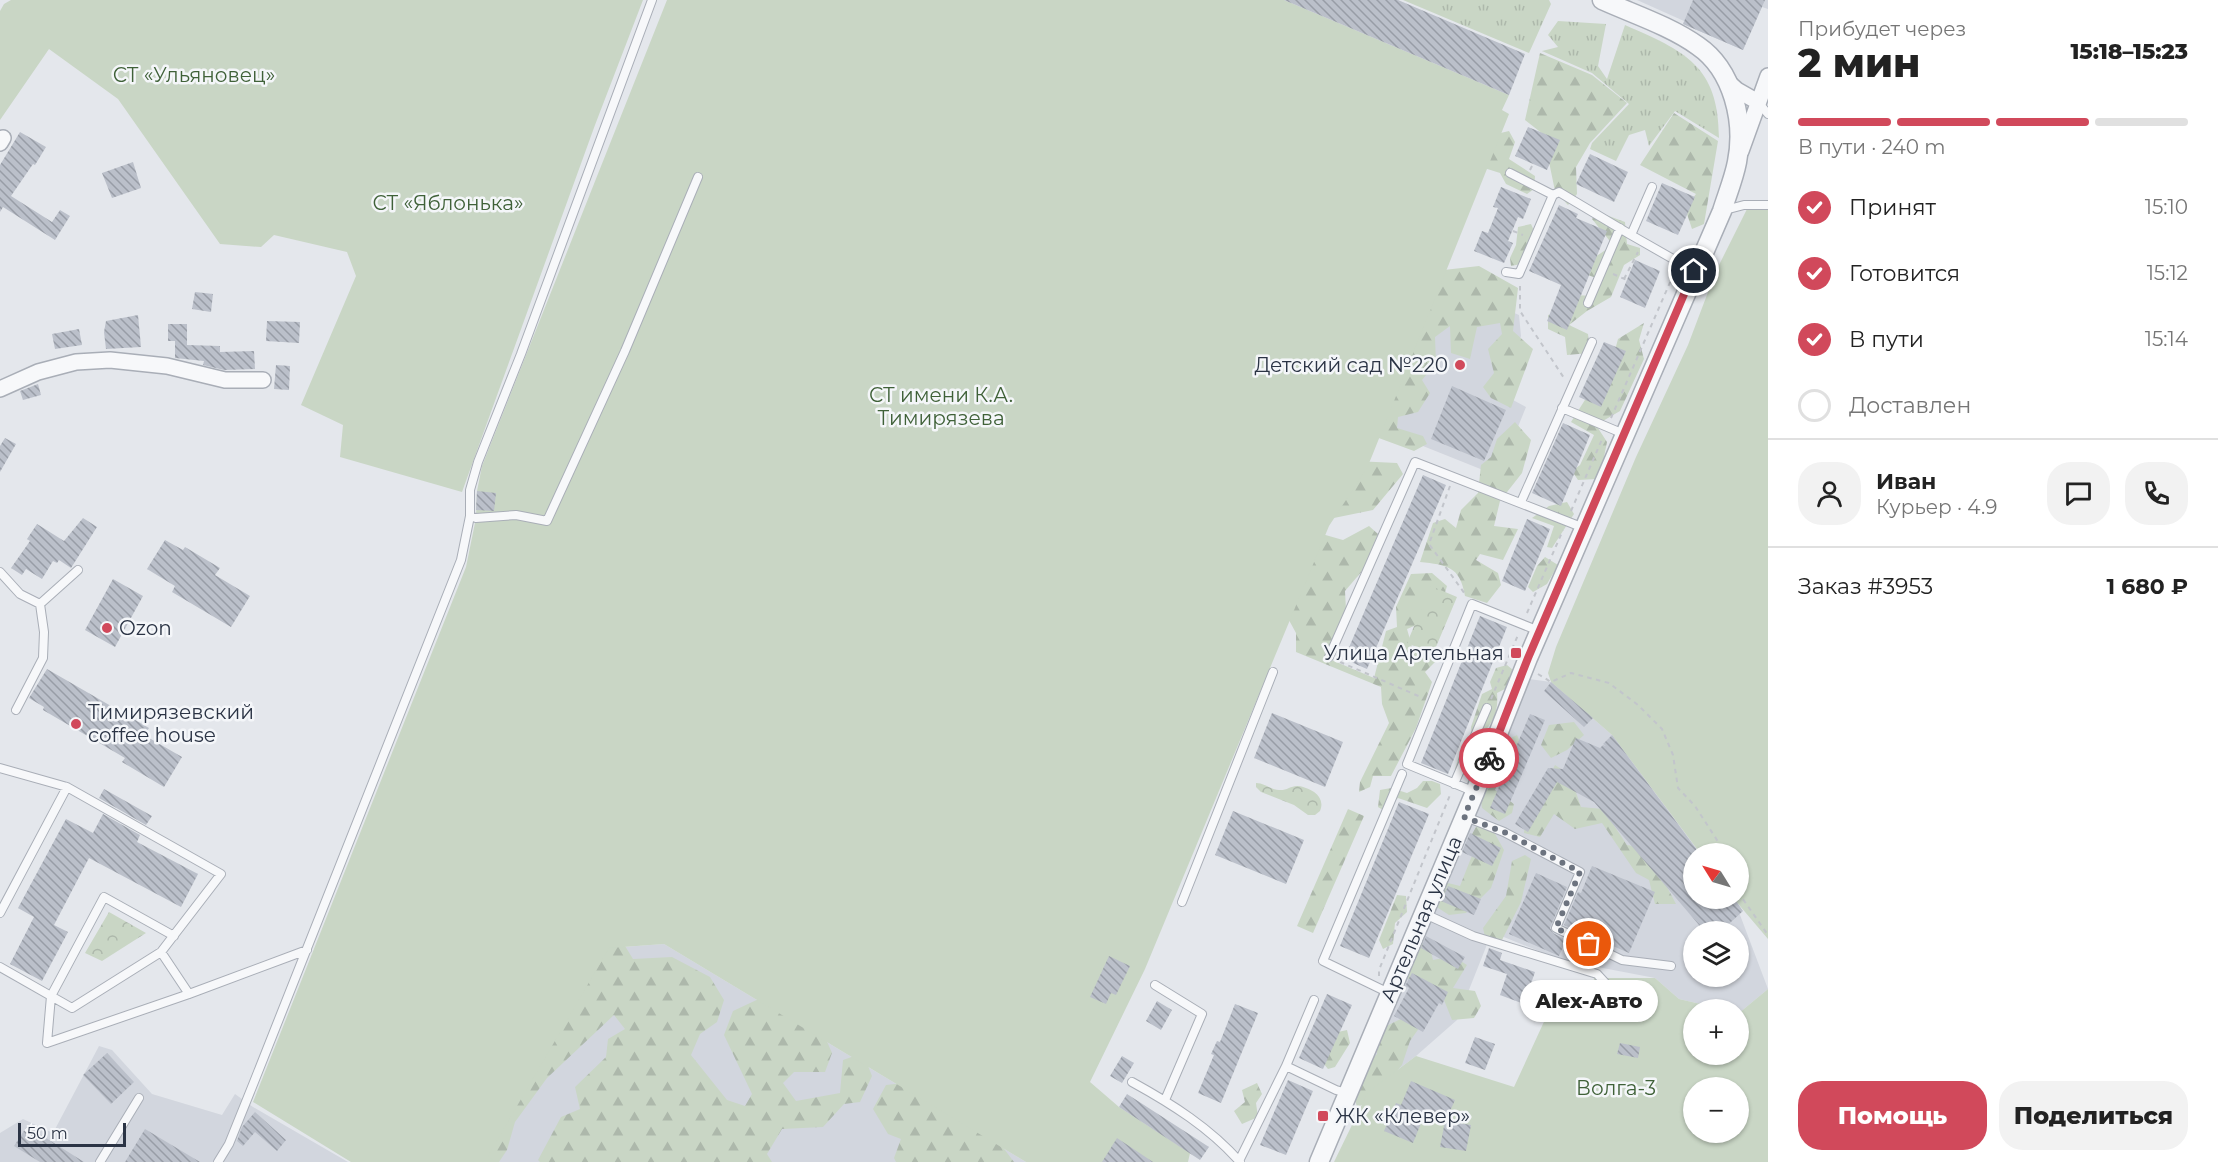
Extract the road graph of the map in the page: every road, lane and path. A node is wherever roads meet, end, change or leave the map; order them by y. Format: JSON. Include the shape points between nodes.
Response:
{"nodes":[{"id":1,"x":652,"y":0,"type":"edge"},
{"id":2,"x":1602,"y":0,"type":"edge"},
{"id":3,"x":1768,"y":76,"type":"edge"},
{"id":4,"x":1728,"y":82,"type":"junction"},
{"id":5,"x":1763,"y":108,"type":"edge"},
{"id":6,"x":1737,"y":162,"type":"junction"},
{"id":7,"x":1510,"y":173,"type":"dead end"},
{"id":8,"x":698,"y":177,"type":"dead end"},
{"id":9,"x":1652,"y":188,"type":"dead end"},
{"id":10,"x":1553,"y":195,"type":"junction"},
{"id":11,"x":1768,"y":205,"type":"edge"},
{"id":12,"x":1722,"y":211,"type":"junction"},
{"id":13,"x":1620,"y":228,"type":"junction"},
{"id":14,"x":1631,"y":235,"type":"junction"},
{"id":15,"x":1643,"y":242,"type":"junction"},
{"id":16,"x":1686,"y":267,"type":"junction"},
{"id":17,"x":1602,"y":270,"type":"junction"},
{"id":18,"x":1506,"y":272,"type":"dead end"},
{"id":19,"x":1520,"y":274,"type":"junction"},
{"id":20,"x":1588,"y":303,"type":"dead end"},
{"id":21,"x":1592,"y":342,"type":"dead end"},
{"id":22,"x":263,"y":380,"type":"dead end"},
{"id":23,"x":0,"y":389,"type":"edge"},
{"id":24,"x":1571,"y":389,"type":"junction"},
{"id":25,"x":1562,"y":408,"type":"junction"},
{"id":26,"x":1607,"y":427,"type":"junction"},
{"id":27,"x":1625,"y":435,"type":"junction"},
{"id":28,"x":1450,"y":484,"type":"dead end"},
{"id":29,"x":1521,"y":502,"type":"junction"},
{"id":30,"x":470,"y":516,"type":"junction"},
{"id":31,"x":1567,"y":521,"type":"junction"},
{"id":32,"x":1585,"y":529,"type":"junction"},
{"id":33,"x":78,"y":570,"type":"dead end"},
{"id":34,"x":0,"y":572,"type":"edge"},
{"id":35,"x":40,"y":604,"type":"junction"},
{"id":36,"x":1472,"y":604,"type":"junction"},
{"id":37,"x":1522,"y":625,"type":"junction"},
{"id":38,"x":1540,"y":632,"type":"junction"},
{"id":39,"x":1329,"y":657,"type":"joint"},
{"id":40,"x":1534,"y":671,"type":"dead end"},
{"id":41,"x":1273,"y":672,"type":"dead end"},
{"id":42,"x":1432,"y":702,"type":"junction"},
{"id":43,"x":1486,"y":708,"type":"joint"},
{"id":44,"x":16,"y":710,"type":"dead end"},
{"id":45,"x":0,"y":768,"type":"edge"},
{"id":46,"x":1402,"y":774,"type":"dead end"},
{"id":47,"x":1454,"y":784,"type":"junction"},
{"id":48,"x":67,"y":787,"type":"junction"},
{"id":49,"x":1475,"y":792,"type":"junction"},
{"id":50,"x":1464,"y":817,"type":"junction"},
{"id":51,"x":1719,"y":843,"type":"edge"},
{"id":52,"x":1182,"y":902,"type":"dead end"},
{"id":53,"x":1749,"y":908,"type":"edge"},
{"id":54,"x":0,"y":913,"type":"edge"},
{"id":55,"x":1424,"y":913,"type":"junction"},
{"id":56,"x":1768,"y":935,"type":"edge"},
{"id":57,"x":174,"y":936,"type":"junction"},
{"id":58,"x":307,"y":950,"type":"junction"},
{"id":59,"x":161,"y":951,"type":"junction"},
{"id":60,"x":1671,"y":966,"type":"dead end"},
{"id":61,"x":0,"y":968,"type":"edge"},
{"id":62,"x":1155,"y":985,"type":"dead end"},
{"id":63,"x":1389,"y":993,"type":"junction"},
{"id":64,"x":189,"y":994,"type":"junction"},
{"id":65,"x":51,"y":996,"type":"junction"},
{"id":66,"x":1314,"y":1000,"type":"dead end"},
{"id":67,"x":1605,"y":1012,"type":"dead end"},
{"id":68,"x":1286,"y":1066,"type":"junction"},
{"id":69,"x":1132,"y":1083,"type":"dead end"},
{"id":70,"x":1347,"y":1093,"type":"junction"},
{"id":71,"x":139,"y":1098,"type":"dead end"},
{"id":72,"x":1165,"y":1100,"type":"junction"},
{"id":73,"x":100,"y":1162,"type":"edge"},
{"id":74,"x":218,"y":1162,"type":"edge"},
{"id":75,"x":1239,"y":1162,"type":"edge"},
{"id":76,"x":1318,"y":1162,"type":"edge"}],
"edges":[{"from":1,"to":30,"type":"lane","via":[[478,462],[470,490]]},
{"from":2,"to":4,"type":"street","via":[[1696,44],[1722,69]]},
{"from":3,"to":5,"type":"street","name":"Артельная улица"},
{"from":4,"to":5,"type":"street"},
{"from":4,"to":6,"type":"street","via":[[1738,120]]},
{"from":5,"to":6,"type":"street","name":"Артельная улица"},
{"from":6,"to":12,"type":"street","name":"Артельная улица"},
{"from":7,"to":10,"type":"lane"},
{"from":8,"to":30,"type":"lane","via":[[625,351],[547,521],[516,515]]},
{"from":9,"to":14,"type":"lane"},
{"from":10,"to":13,"type":"lane","via":[[1559,192]]},
{"from":10,"to":19,"type":"lane"},
{"from":11,"to":12,"type":"lane","via":[[1744,205]]},
{"from":12,"to":16,"type":"street","name":"Артельная улица"},
{"from":13,"to":14,"type":"lane"},
{"from":13,"to":17,"type":"lane"},
{"from":14,"to":15,"type":"lane"},
{"from":15,"to":16,"type":"lane"},
{"from":15,"to":17,"type":"path","via":[[1625,280]]},
{"from":16,"to":26,"type":"path"},
{"from":16,"to":27,"type":"street","name":"Артельная улица"},
{"from":17,"to":20,"type":"lane"},
{"from":18,"to":19,"type":"lane"},
{"from":19,"to":24,"type":"path","via":[[1520,311]]},
{"from":21,"to":24,"type":"lane"},
{"from":22,"to":23,"type":"street","via":[[225,380],[167,366],[110,360],[76,362],[38,372]]},
{"from":24,"to":25,"type":"lane"},
{"from":25,"to":26,"type":"lane"},
{"from":25,"to":29,"type":"lane"},
{"from":26,"to":27,"type":"lane"},
{"from":26,"to":31,"type":"path"},
{"from":27,"to":32,"type":"street","name":"Артельная улица"},
{"from":28,"to":36,"type":"path","via":[[1429,544]]},
{"from":29,"to":31,"type":"lane"},
{"from":29,"to":39,"type":"lane","via":[[1415,462]]},
{"from":30,"to":58,"type":"lane","via":[[461,560]]},
{"from":31,"to":32,"type":"lane"},
{"from":31,"to":37,"type":"path"},
{"from":32,"to":38,"type":"street","name":"Артельная улица"},
{"from":33,"to":35,"type":"lane"},
{"from":34,"to":35,"type":"lane","via":[[20,594]]},
{"from":35,"to":44,"type":"lane","via":[[43,658]]},
{"from":36,"to":37,"type":"lane"},
{"from":36,"to":42,"type":"lane"},
{"from":37,"to":38,"type":"lane"},
{"from":37,"to":43,"type":"path"},
{"from":38,"to":49,"type":"street","name":"Артельная улица"},
{"from":39,"to":42,"type":"path"},
{"from":40,"to":51,"type":"path","via":[[1551,682],[1571,673],[1609,683],[1638,705],[1662,729],[1673,755],[1678,788]]},
{"from":41,"to":52,"type":"lane"},
{"from":42,"to":47,"type":"lane","via":[[1407,764]]},
{"from":43,"to":47,"type":"lane"},
{"from":45,"to":48,"type":"lane"},
{"from":46,"to":63,"type":"lane","via":[[1323,961]]},
{"from":47,"to":49,"type":"lane"},
{"from":48,"to":54,"type":"lane"},
{"from":48,"to":57,"type":"lane","via":[[221,874]]},
{"from":49,"to":50,"type":"street","name":"Артельная улица"},
{"from":50,"to":55,"type":"street","name":"Артельная улица"},
{"from":50,"to":60,"type":"lane","via":[[1504,832],[1580,872],[1556,928],[1622,960]]},
{"from":53,"to":56,"type":"path"},
{"from":55,"to":63,"type":"street","name":"Артельная улица"},
{"from":55,"to":67,"type":"lane","via":[[1473,936],[1597,974],[1608,987]]},
{"from":57,"to":59,"type":"lane"},
{"from":57,"to":65,"type":"lane","via":[[104,897]]},
{"from":58,"to":64,"type":"lane"},
{"from":58,"to":74,"type":"lane","via":[[229,1144]]},
{"from":59,"to":64,"type":"lane"},
{"from":59,"to":65,"type":"lane","via":[[72,1008]]},
{"from":61,"to":65,"type":"lane"},
{"from":62,"to":72,"type":"lane","via":[[1202,1014]]},
{"from":63,"to":70,"type":"street","name":"Артельная улица"},
{"from":64,"to":65,"type":"lane","via":[[47,1042]]},
{"from":66,"to":68,"type":"lane"},
{"from":68,"to":70,"type":"lane"},
{"from":68,"to":75,"type":"lane"},
{"from":69,"to":72,"type":"lane"},
{"from":70,"to":76,"type":"street","name":"Артельная улица"},
{"from":71,"to":73,"type":"lane"},
{"from":72,"to":75,"type":"lane","via":[[1223,1142]]}]}
